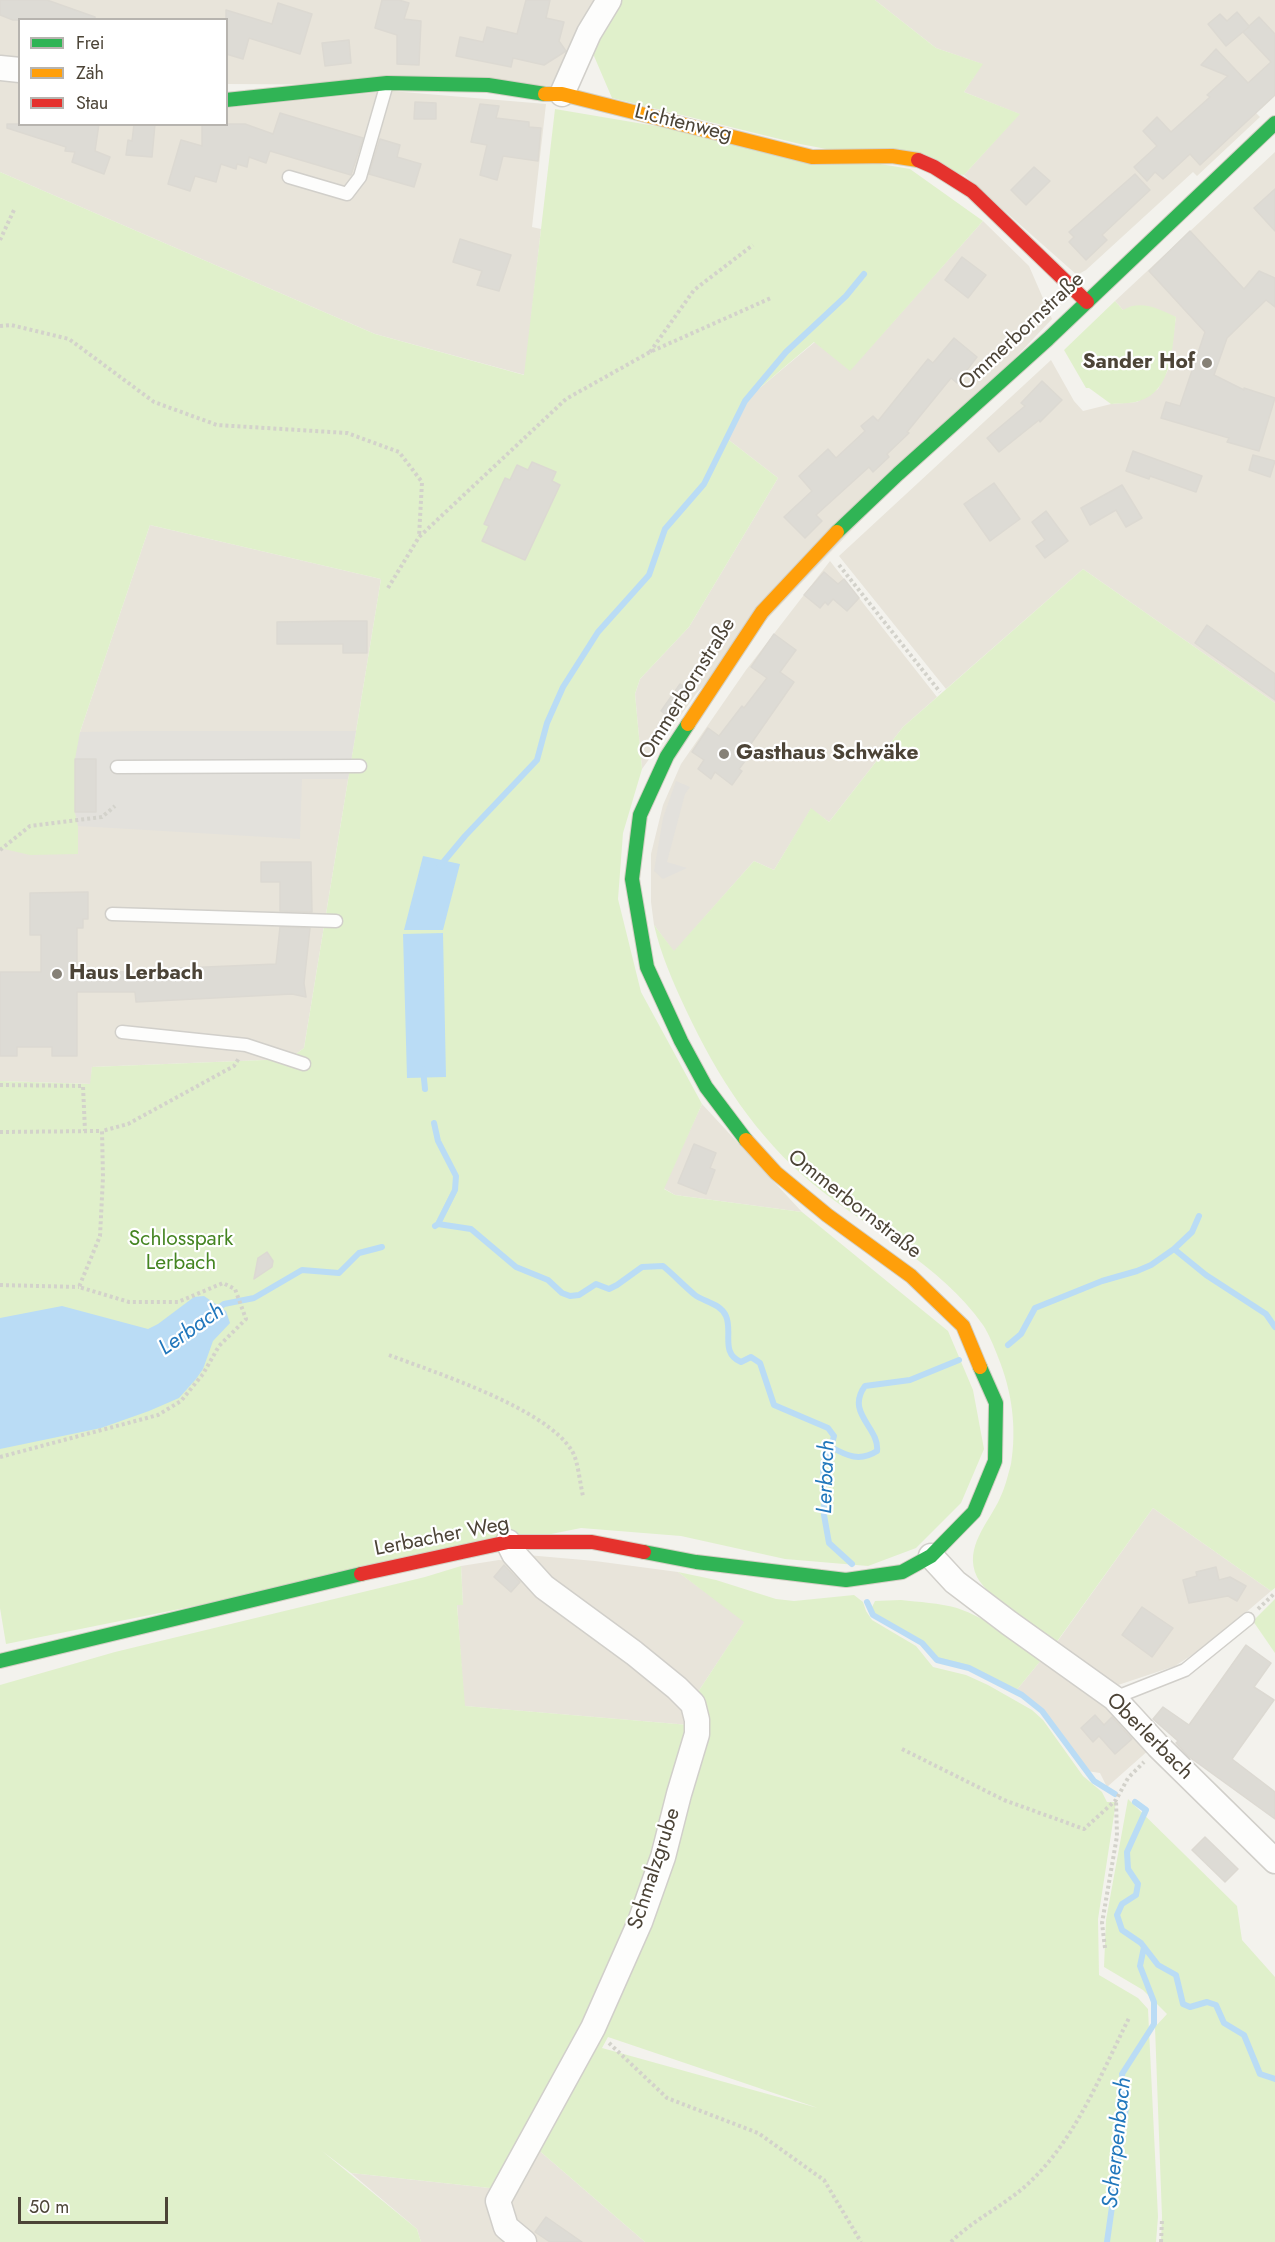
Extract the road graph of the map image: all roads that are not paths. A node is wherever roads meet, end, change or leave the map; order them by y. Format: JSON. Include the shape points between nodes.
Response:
{"nodes":[{"id":1,"x":609,"y":0,"type":"edge"},
{"id":2,"x":0,"y":68,"type":"edge"},
{"id":3,"x":18,"y":70,"type":"edge"},
{"id":4,"x":387,"y":83,"type":"junction"},
{"id":5,"x":561,"y":94,"type":"junction"},
{"id":6,"x":228,"y":100,"type":"edge"},
{"id":7,"x":1275,"y":123,"type":"edge"},
{"id":8,"x":289,"y":177,"type":"dead end"},
{"id":9,"x":1087,"y":302,"type":"junction"},
{"id":10,"x":360,"y":766,"type":"dead end"},
{"id":11,"x":117,"y":768,"type":"dead end"},
{"id":12,"x":112,"y":914,"type":"dead end"},
{"id":13,"x":336,"y":921,"type":"dead end"},
{"id":14,"x":123,"y":1032,"type":"dead end"},
{"id":15,"x":304,"y":1064,"type":"dead end"},
{"id":16,"x":508,"y":1542,"type":"junction"},
{"id":17,"x":931,"y":1556,"type":"junction"},
{"id":18,"x":1248,"y":1619,"type":"road end"},
{"id":19,"x":0,"y":1661,"type":"edge"},
{"id":20,"x":1114,"y":1698,"type":"junction"},
{"id":21,"x":1275,"y":1861,"type":"edge"},
{"id":22,"x":524,"y":2242,"type":"edge"}],
"edges":[{"from":1,"to":5,"type":"street"},
{"from":2,"to":3,"type":"street"},
{"from":4,"to":5,"type":"street","name":"Lichtenweg","via":[[488,85]]},
{"from":4,"to":6,"type":"street","name":"Lichtenweg"},
{"from":4,"to":8,"type":"lane","via":[[360,177],[347,194]]},
{"from":5,"to":9,"type":"street","name":"Lichtenweg","via":[[812,156],[914,159],[972,191]]},
{"from":7,"to":9,"type":"street","name":"Ommerbornstraße"},
{"from":9,"to":17,"type":"street","name":"Ommerbornstraße","via":[[898,474],[762,612],[667,756],[640,815],[632,879],[647,967],[706,1087],[739,1132],[776,1173],[910,1276],[963,1326],[996,1403],[995,1461],[974,1512]]},
{"from":10,"to":11,"type":"lane"},
{"from":12,"to":13,"type":"lane"},
{"from":14,"to":15,"type":"lane","via":[[246,1045]]},
{"from":16,"to":17,"type":"street","name":"Lerbacher Weg","via":[[592,1542],[696,1563],[846,1580],[902,1572]]},
{"from":16,"to":19,"type":"street","name":"Lerbacher Weg"},
{"from":16,"to":22,"type":"street","name":"Schmalzgrube","via":[[544,1587],[678,1688],[693,1704],[697,1720],[697,1734],[663,1857],[640,1922],[593,2028],[498,2201],[506,2227]]},
{"from":17,"to":20,"type":"street","name":"Oberlerbach","via":[[955,1582]]},
{"from":18,"to":20,"type":"lane","via":[[1185,1670]]},
{"from":20,"to":21,"type":"street","name":"Oberlerbach"}]}
